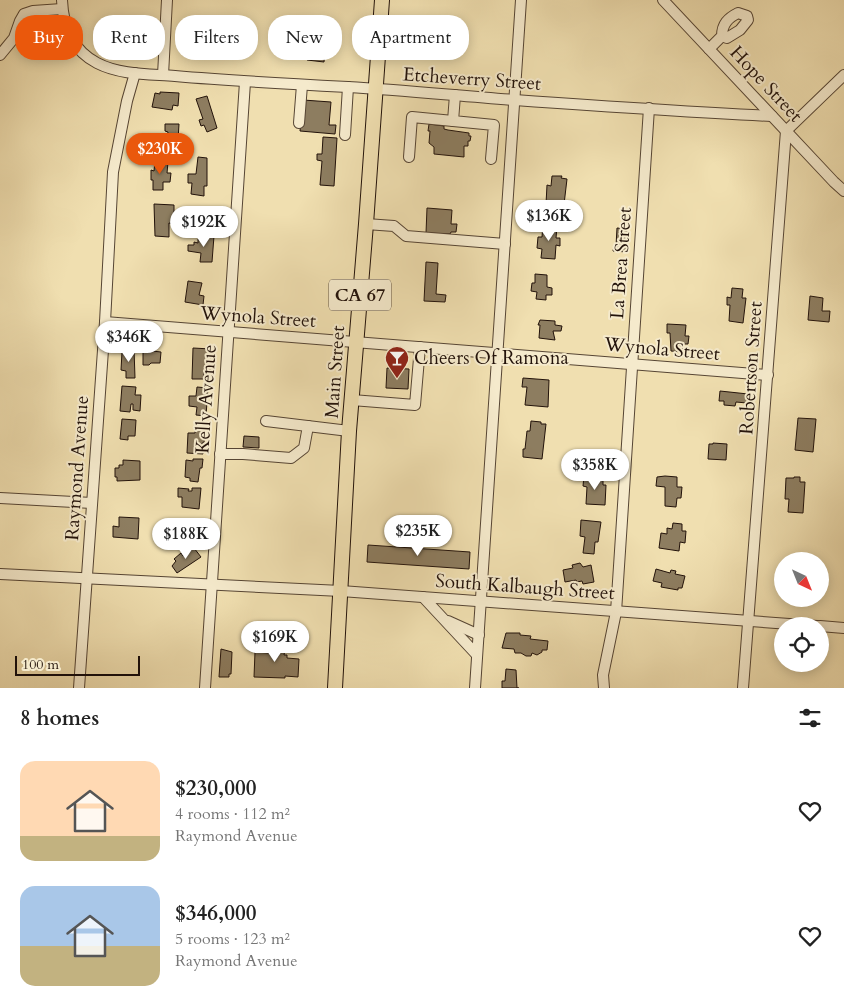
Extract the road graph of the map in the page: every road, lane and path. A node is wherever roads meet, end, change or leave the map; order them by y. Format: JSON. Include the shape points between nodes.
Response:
{"nodes":[{"id":1,"x":167,"y":0,"type":"edge"},
{"id":2,"x":382,"y":0,"type":"edge"},
{"id":3,"x":522,"y":0,"type":"edge"},
{"id":4,"x":663,"y":0,"type":"edge"},
{"id":5,"x":62,"y":4,"type":"edge"},
{"id":6,"x":722,"y":36,"type":"dead end"},
{"id":7,"x":709,"y":49,"type":"junction"},
{"id":8,"x":0,"y":55,"type":"edge"},
{"id":9,"x":135,"y":72,"type":"junction"},
{"id":10,"x":163,"y":75,"type":"junction"},
{"id":11,"x":844,"y":76,"type":"edge"},
{"id":12,"x":245,"y":82,"type":"junction"},
{"id":13,"x":302,"y":85,"type":"junction"},
{"id":14,"x":348,"y":87,"type":"junction"},
{"id":15,"x":375,"y":89,"type":"junction"},
{"id":16,"x":455,"y":95,"type":"junction"},
{"id":17,"x":515,"y":100,"type":"junction"},
{"id":18,"x":649,"y":108,"type":"junction"},
{"id":19,"x":772,"y":116,"type":"junction"},
{"id":20,"x":453,"y":120,"type":"junction"},
{"id":21,"x":299,"y":123,"type":"dead end"},
{"id":22,"x":786,"y":131,"type":"junction"},
{"id":23,"x":345,"y":135,"type":"dead end"},
{"id":24,"x":409,"y":157,"type":"dead end"},
{"id":25,"x":491,"y":159,"type":"dead end"},
{"id":26,"x":844,"y":191,"type":"edge"},
{"id":27,"x":366,"y":224,"type":"junction"},
{"id":28,"x":505,"y":244,"type":"junction"},
{"id":29,"x":105,"y":322,"type":"junction"},
{"id":30,"x":227,"y":333,"type":"junction"},
{"id":31,"x":356,"y":342,"type":"junction"},
{"id":32,"x":420,"y":347,"type":"junction"},
{"id":33,"x":498,"y":354,"type":"junction"},
{"id":34,"x":632,"y":364,"type":"junction"},
{"id":35,"x":768,"y":375,"type":"junction"},
{"id":36,"x":352,"y":400,"type":"junction"},
{"id":37,"x":266,"y":421,"type":"dead end"},
{"id":38,"x":308,"y":426,"type":"junction"},
{"id":39,"x":349,"y":431,"type":"junction"},
{"id":40,"x":220,"y":454,"type":"junction"},
{"id":41,"x":0,"y":498,"type":"edge"},
{"id":42,"x":92,"y":504,"type":"junction"},
{"id":43,"x":0,"y":574,"type":"edge"},
{"id":44,"x":87,"y":579,"type":"junction"},
{"id":45,"x":212,"y":584,"type":"junction"},
{"id":46,"x":341,"y":591,"type":"junction"},
{"id":47,"x":423,"y":597,"type":"junction"},
{"id":48,"x":481,"y":601,"type":"junction"},
{"id":49,"x":616,"y":612,"type":"junction"},
{"id":50,"x":443,"y":618,"type":"junction"},
{"id":51,"x":748,"y":621,"type":"junction"},
{"id":52,"x":774,"y":623,"type":"edge"},
{"id":53,"x":829,"y":627,"type":"edge"},
{"id":54,"x":844,"y":628,"type":"edge"},
{"id":55,"x":479,"y":635,"type":"junction"},
{"id":56,"x":477,"y":655,"type":"junction"},
{"id":57,"x":79,"y":688,"type":"edge"},
{"id":58,"x":205,"y":688,"type":"edge"},
{"id":59,"x":335,"y":688,"type":"edge"},
{"id":60,"x":475,"y":688,"type":"edge"},
{"id":61,"x":604,"y":688,"type":"edge"},
{"id":62,"x":743,"y":688,"type":"edge"}],
"edges":[{"from":1,"to":10,"type":"street"},
{"from":2,"to":15,"type":"main road","name":"Main Street","number":"CA 67"},
{"from":3,"to":17,"type":"street"},
{"from":4,"to":7,"type":"street","name":"Hope Street"},
{"from":5,"to":8,"type":"street","via":[[24,14],[14,38]]},
{"from":5,"to":9,"type":"street","name":"Etcheverry Street","via":[[65,25],[82,53],[112,69]]},
{"from":6,"to":7,"type":"street"},
{"from":7,"to":19,"type":"street","name":"Hope Street"},
{"from":9,"to":10,"type":"street","name":"Etcheverry Street"},
{"from":9,"to":29,"type":"street","name":"Raymond Avenue","via":[[113,172]]},
{"from":10,"to":12,"type":"street","name":"Etcheverry Street"},
{"from":11,"to":22,"type":"street"},
{"from":12,"to":13,"type":"street","name":"Etcheverry Street"},
{"from":12,"to":30,"type":"street","name":"Kelly Avenue"},
{"from":13,"to":14,"type":"street","name":"Etcheverry Street"},
{"from":13,"to":21,"type":"street"},
{"from":14,"to":15,"type":"street","name":"Etcheverry Street"},
{"from":14,"to":23,"type":"street"},
{"from":15,"to":16,"type":"street","name":"Etcheverry Street"},
{"from":15,"to":27,"type":"main road","name":"Main Street","number":"CA 67"},
{"from":16,"to":17,"type":"street","name":"Etcheverry Street"},
{"from":16,"to":20,"type":"street"},
{"from":17,"to":18,"type":"street","name":"Etcheverry Street"},
{"from":17,"to":28,"type":"street"},
{"from":18,"to":19,"type":"street","name":"Etcheverry Street"},
{"from":18,"to":34,"type":"street","name":"La Brea Street"},
{"from":19,"to":22,"type":"street","name":"Hope Street"},
{"from":20,"to":24,"type":"street","via":[[412,117]]},
{"from":20,"to":25,"type":"street","via":[[494,125]]},
{"from":22,"to":26,"type":"street","name":"Hope Street"},
{"from":22,"to":35,"type":"street","name":"Robertson Street"},
{"from":27,"to":28,"type":"street","via":[[394,226],[406,236]]},
{"from":27,"to":31,"type":"main road","name":"Main Street","number":"CA 67"},
{"from":28,"to":33,"type":"street"},
{"from":29,"to":30,"type":"street","name":"Wynola Street"},
{"from":29,"to":42,"type":"street","name":"Raymond Avenue"},
{"from":30,"to":31,"type":"street","name":"Wynola Street"},
{"from":30,"to":40,"type":"street","name":"Kelly Avenue"},
{"from":31,"to":32,"type":"street","name":"Wynola Street"},
{"from":31,"to":36,"type":"main road","name":"Main Street","number":"CA 67"},
{"from":32,"to":33,"type":"street","name":"Wynola Street"},
{"from":32,"to":36,"type":"street","via":[[415,405]]},
{"from":33,"to":34,"type":"street","name":"Wynola Street"},
{"from":33,"to":48,"type":"street"},
{"from":34,"to":35,"type":"street","name":"Wynola Street"},
{"from":34,"to":49,"type":"street","name":"La Brea Street"},
{"from":35,"to":51,"type":"street","name":"Robertson Street"},
{"from":36,"to":39,"type":"main road","name":"Main Street","number":"CA 67"},
{"from":37,"to":38,"type":"street"},
{"from":38,"to":39,"type":"street"},
{"from":38,"to":40,"type":"street","via":[[304,448],[291,458]]},
{"from":39,"to":46,"type":"main road","name":"Main Street","number":"CA 67"},
{"from":40,"to":45,"type":"street","name":"Kelly Avenue"},
{"from":41,"to":42,"type":"street"},
{"from":42,"to":44,"type":"street","name":"Raymond Avenue"},
{"from":43,"to":44,"type":"street","name":"South Kalbaugh Street"},
{"from":44,"to":45,"type":"street","name":"South Kalbaugh Street"},
{"from":44,"to":57,"type":"street","name":"Raymond Avenue"},
{"from":45,"to":46,"type":"street","name":"South Kalbaugh Street"},
{"from":45,"to":58,"type":"street","name":"Kelly Avenue"},
{"from":46,"to":47,"type":"street","name":"South Kalbaugh Street"},
{"from":46,"to":59,"type":"main road","name":"Main Street","number":"CA 67"},
{"from":47,"to":48,"type":"street","name":"South Kalbaugh Street"},
{"from":47,"to":50,"type":"street"},
{"from":48,"to":49,"type":"street","name":"South Kalbaugh Street"},
{"from":48,"to":55,"type":"street"},
{"from":49,"to":51,"type":"street","name":"South Kalbaugh Street"},
{"from":49,"to":61,"type":"street","name":"La Brea Street","via":[[603,675]]},
{"from":50,"to":55,"type":"street"},
{"from":50,"to":56,"type":"street"},
{"from":51,"to":52,"type":"street","name":"South Kalbaugh Street"},
{"from":51,"to":62,"type":"street","name":"Robertson Street"},
{"from":53,"to":54,"type":"street","name":"South Kalbaugh Street"},
{"from":55,"to":56,"type":"street"},
{"from":56,"to":60,"type":"street"}]}
